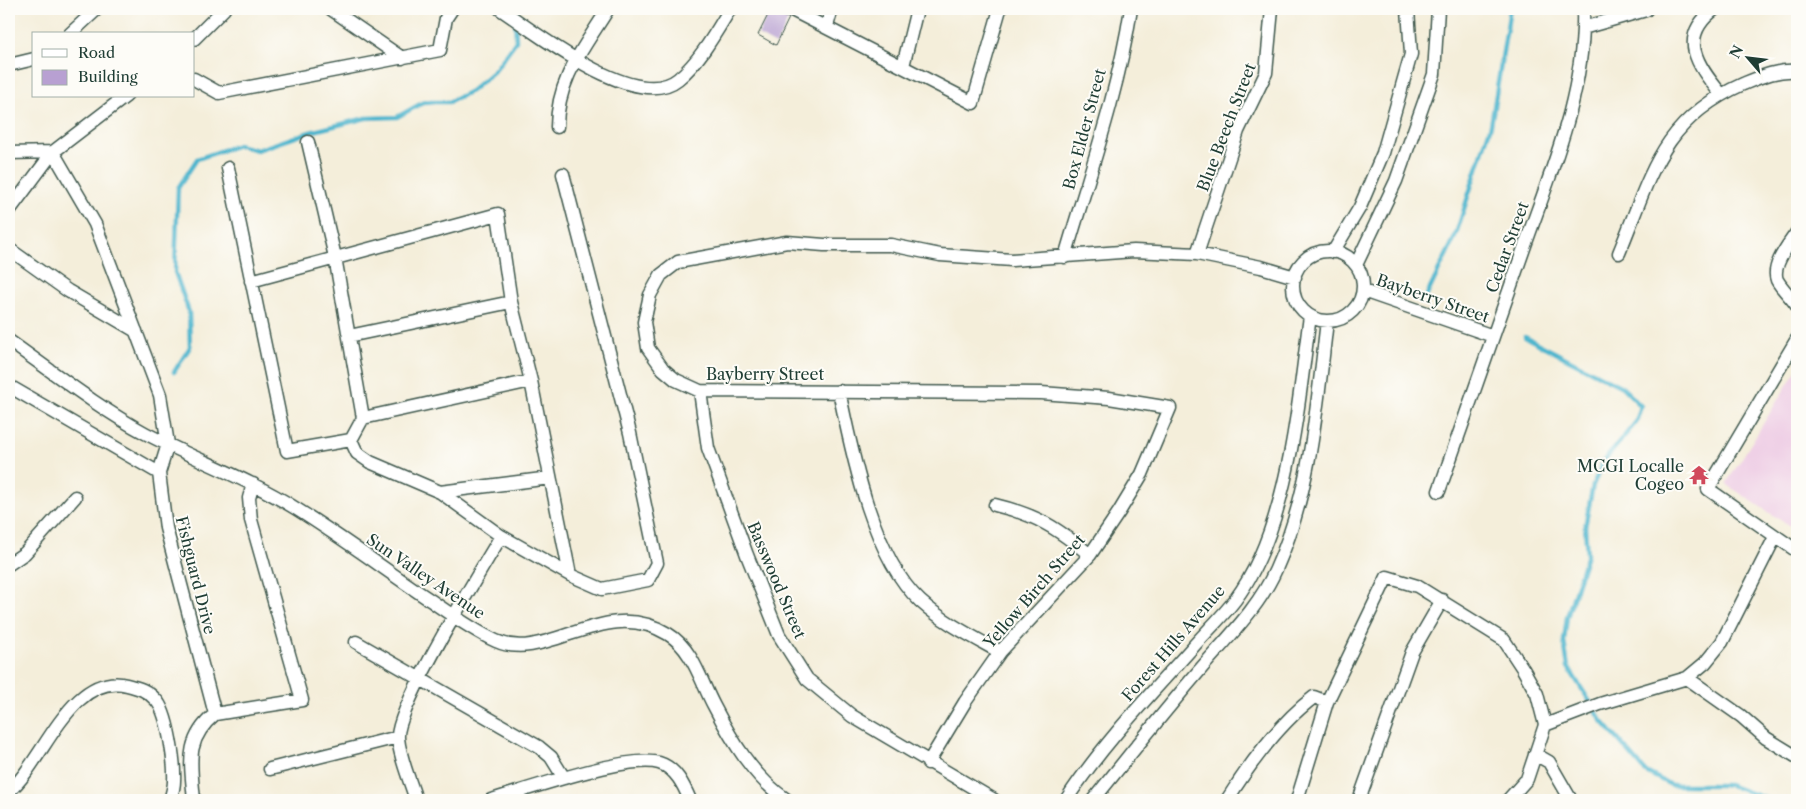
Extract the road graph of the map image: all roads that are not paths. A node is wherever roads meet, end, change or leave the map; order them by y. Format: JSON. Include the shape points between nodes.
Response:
{"nodes":[{"id":1,"x":97,"y":9,"type":"edge"},
{"id":2,"x":224,"y":9,"type":"edge"},
{"id":3,"x":331,"y":9,"type":"edge"},
{"id":4,"x":452,"y":9,"type":"edge"},
{"id":5,"x":500,"y":9,"type":"edge"},
{"id":6,"x":608,"y":9,"type":"edge"},
{"id":7,"x":730,"y":9,"type":"edge"},
{"id":8,"x":790,"y":9,"type":"edge"},
{"id":9,"x":832,"y":9,"type":"edge"},
{"id":10,"x":917,"y":9,"type":"edge"},
{"id":11,"x":1000,"y":9,"type":"edge"},
{"id":12,"x":1131,"y":9,"type":"edge"},
{"id":13,"x":1272,"y":9,"type":"edge"},
{"id":14,"x":1408,"y":9,"type":"edge"},
{"id":15,"x":1438,"y":9,"type":"edge"},
{"id":16,"x":1583,"y":9,"type":"edge"},
{"id":17,"x":1716,"y":9,"type":"edge"},
{"id":18,"x":1646,"y":10,"type":"dead end"},
{"id":19,"x":827,"y":26,"type":"junction"},
{"id":20,"x":1584,"y":28,"type":"junction"},
{"id":21,"x":72,"y":32,"type":"edge"},
{"id":22,"x":195,"y":38,"type":"edge"},
{"id":23,"x":402,"y":58,"type":"junction"},
{"id":24,"x":32,"y":59,"type":"edge"},
{"id":25,"x":577,"y":59,"type":"junction"},
{"id":26,"x":9,"y":65,"type":"edge"},
{"id":27,"x":904,"y":66,"type":"junction"},
{"id":28,"x":1797,"y":70,"type":"edge"},
{"id":29,"x":195,"y":81,"type":"edge"},
{"id":30,"x":1721,"y":94,"type":"junction"},
{"id":31,"x":123,"y":98,"type":"edge"},
{"id":32,"x":557,"y":127,"type":"dead end"},
{"id":33,"x":308,"y":142,"type":"dead end"},
{"id":34,"x":53,"y":152,"type":"junction"},
{"id":35,"x":9,"y":153,"type":"edge"},
{"id":36,"x":228,"y":168,"type":"dead end"},
{"id":37,"x":563,"y":174,"type":"dead end"},
{"id":38,"x":9,"y":211,"type":"edge"},
{"id":39,"x":1797,"y":232,"type":"edge"},
{"id":40,"x":9,"y":249,"type":"edge"},
{"id":41,"x":1333,"y":252,"type":"junction"},
{"id":42,"x":1619,"y":253,"type":"dead end"},
{"id":43,"x":1198,"y":254,"type":"junction"},
{"id":44,"x":334,"y":257,"type":"junction"},
{"id":45,"x":1065,"y":257,"type":"junction"},
{"id":46,"x":1356,"y":265,"type":"junction"},
{"id":47,"x":1295,"y":277,"type":"junction"},
{"id":48,"x":252,"y":281,"type":"junction"},
{"id":49,"x":1363,"y":290,"type":"junction"},
{"id":50,"x":511,"y":302,"type":"junction"},
{"id":51,"x":1797,"y":306,"type":"edge"},
{"id":52,"x":1310,"y":316,"type":"junction"},
{"id":53,"x":1327,"y":321,"type":"junction"},
{"id":54,"x":136,"y":331,"type":"junction"},
{"id":55,"x":349,"y":336,"type":"junction"},
{"id":56,"x":1493,"y":336,"type":"junction"},
{"id":57,"x":1797,"y":339,"type":"edge"},
{"id":58,"x":9,"y":341,"type":"edge"},
{"id":59,"x":531,"y":381,"type":"junction"},
{"id":60,"x":9,"y":386,"type":"edge"},
{"id":61,"x":700,"y":391,"type":"junction"},
{"id":62,"x":839,"y":391,"type":"junction"},
{"id":63,"x":1170,"y":408,"type":"joint"},
{"id":64,"x":363,"y":418,"type":"junction"},
{"id":65,"x":351,"y":440,"type":"junction"},
{"id":66,"x":168,"y":444,"type":"junction"},
{"id":67,"x":159,"y":473,"type":"junction"},
{"id":68,"x":550,"y":478,"type":"junction"},
{"id":69,"x":253,"y":484,"type":"junction"},
{"id":70,"x":1439,"y":491,"type":"dead end"},
{"id":71,"x":440,"y":492,"type":"junction"},
{"id":72,"x":75,"y":497,"type":"dead end"},
{"id":73,"x":995,"y":504,"type":"dead end"},
{"id":74,"x":501,"y":536,"type":"junction"},
{"id":75,"x":1776,"y":537,"type":"junction"},
{"id":76,"x":1797,"y":551,"type":"edge"},
{"id":77,"x":1090,"y":555,"type":"junction"},
{"id":78,"x":9,"y":564,"type":"edge"},
{"id":79,"x":570,"y":575,"type":"junction"},
{"id":80,"x":1442,"y":600,"type":"junction"},
{"id":81,"x":455,"y":617,"type":"junction"},
{"id":82,"x":356,"y":642,"type":"dead end"},
{"id":83,"x":1000,"y":652,"type":"junction"},
{"id":84,"x":420,"y":678,"type":"junction"},
{"id":85,"x":1687,"y":678,"type":"junction"},
{"id":86,"x":1327,"y":702,"type":"junction"},
{"id":87,"x":215,"y":714,"type":"junction"},
{"id":88,"x":1545,"y":725,"type":"junction"},
{"id":89,"x":398,"y":737,"type":"junction"},
{"id":90,"x":1535,"y":754,"type":"junction"},
{"id":91,"x":1797,"y":757,"type":"edge"},
{"id":92,"x":928,"y":763,"type":"junction"},
{"id":93,"x":270,"y":769,"type":"dead end"},
{"id":94,"x":564,"y":778,"type":"junction"},
{"id":95,"x":9,"y":791,"type":"edge"},
{"id":96,"x":170,"y":800,"type":"edge"},
{"id":97,"x":194,"y":800,"type":"edge"},
{"id":98,"x":416,"y":800,"type":"edge"},
{"id":99,"x":491,"y":800,"type":"edge"},
{"id":100,"x":690,"y":800,"type":"edge"},
{"id":101,"x":787,"y":800,"type":"edge"},
{"id":102,"x":994,"y":800,"type":"edge"},
{"id":103,"x":1066,"y":800,"type":"edge"},
{"id":104,"x":1093,"y":800,"type":"edge"},
{"id":105,"x":1227,"y":800,"type":"edge"},
{"id":106,"x":1297,"y":800,"type":"edge"},
{"id":107,"x":1359,"y":800,"type":"edge"},
{"id":108,"x":1508,"y":800,"type":"edge"},
{"id":109,"x":1571,"y":800,"type":"edge"}],
"edges":[{"from":1,"to":21,"type":"street"},
{"from":2,"to":22,"type":"street"},
{"from":3,"to":23,"type":"street"},
{"from":4,"to":23,"type":"street","via":[[446,18],[440,50]]},
{"from":5,"to":25,"type":"street"},
{"from":6,"to":25,"type":"street"},
{"from":7,"to":25,"type":"street","via":[[695,62],[678,80],[665,86],[648,89],[616,82]]},
{"from":8,"to":19,"type":"street"},
{"from":9,"to":19,"type":"street"},
{"from":10,"to":27,"type":"street"},
{"from":11,"to":27,"type":"street","via":[[973,103]]},
{"from":12,"to":45,"type":"street","name":"Box Elder Street","via":[[1127,35]]},
{"from":13,"to":43,"type":"street","name":"Blue Beech Street","via":[[1266,73],[1238,131]]},
{"from":14,"to":41,"type":"street","via":[[1411,54],[1383,153],[1360,207]]},
{"from":15,"to":46,"type":"street","via":[[1434,74],[1396,182]]},
{"from":16,"to":20,"type":"street","name":"Cedar Street"},
{"from":17,"to":30,"type":"street","via":[[1697,28],[1692,41],[1702,71]]},
{"from":18,"to":20,"type":"street"},
{"from":19,"to":27,"type":"street"},
{"from":20,"to":56,"type":"street","name":"Cedar Street","via":[[1563,133]]},
{"from":23,"to":29,"type":"street","via":[[219,94]]},
{"from":24,"to":26,"type":"street"},
{"from":25,"to":32,"type":"street","via":[[560,93]]},
{"from":28,"to":30,"type":"street","via":[[1770,74]]},
{"from":30,"to":42,"type":"street","via":[[1698,110],[1668,140]]},
{"from":31,"to":34,"type":"street"},
{"from":33,"to":44,"type":"street"},
{"from":34,"to":35,"type":"street"},
{"from":34,"to":38,"type":"street"},
{"from":34,"to":54,"type":"street","via":[[95,224]]},
{"from":36,"to":48,"type":"street"},
{"from":37,"to":79,"type":"street","via":[[630,433],[656,563],[648,580],[602,588]]},
{"from":39,"to":51,"type":"street","via":[[1776,273]]},
{"from":40,"to":54,"type":"street","via":[[68,291]]},
{"from":41,"to":46,"type":"street","via":[[1342,254]]},
{"from":41,"to":47,"type":"street","via":[[1323,252],[1305,260]]},
{"from":43,"to":45,"type":"street","name":"Bayberry Street","via":[[1134,251]]},
{"from":43,"to":47,"type":"street","name":"Bayberry Street"},
{"from":44,"to":48,"type":"street"},
{"from":44,"to":50,"type":"street","via":[[498,214]]},
{"from":44,"to":55,"type":"street"},
{"from":45,"to":61,"type":"street","name":"Bayberry Street","via":[[1012,260],[940,255],[891,245],[787,242],[678,262],[660,275],[650,295],[644,322],[648,348],[663,369],[676,380]]},
{"from":46,"to":49,"type":"street","via":[[1362,277]]},
{"from":47,"to":52,"type":"street","via":[[1296,299]]},
{"from":48,"to":65,"type":"street","via":[[287,451]]},
{"from":49,"to":53,"type":"street","via":[[1360,301],[1347,316]]},
{"from":49,"to":56,"type":"street","name":"Bayberry Street"},
{"from":50,"to":55,"type":"street"},
{"from":50,"to":59,"type":"street"},
{"from":52,"to":53,"type":"street"},
{"from":52,"to":103,"type":"street","name":"Forest Hills Avenue","via":[[1291,448],[1271,528],[1255,565],[1235,599],[1143,702]]},
{"from":53,"to":104,"type":"street","via":[[1312,448],[1293,527],[1276,571],[1255,606]]},
{"from":54,"to":66,"type":"street","via":[[160,395]]},
{"from":55,"to":64,"type":"street"},
{"from":56,"to":70,"type":"street","name":"Cedar Street"},
{"from":57,"to":75,"type":"street","via":[[1708,489]]},
{"from":58,"to":66,"type":"street","name":"Sun Valley Avenue","via":[[119,419]]},
{"from":59,"to":64,"type":"street"},
{"from":59,"to":68,"type":"street"},
{"from":60,"to":67,"type":"street"},
{"from":61,"to":62,"type":"street","name":"Bayberry Street"},
{"from":61,"to":92,"type":"street","name":"Basswood Street","via":[[708,448],[779,635],[807,679],[852,716]]},
{"from":62,"to":63,"type":"street","name":"Bayberry Street","via":[[1041,392]]},
{"from":62,"to":83,"type":"street","via":[[852,452],[879,536],[901,578],[920,600],[949,623]]},
{"from":63,"to":77,"type":"street","name":"Yellow Birch Street","via":[[1142,474]]},
{"from":64,"to":65,"type":"street"},
{"from":65,"to":71,"type":"street","via":[[357,453],[370,462]]},
{"from":66,"to":67,"type":"street","name":"Fishguard Drive"},
{"from":66,"to":69,"type":"street","name":"Sun Valley Avenue"},
{"from":67,"to":87,"type":"street","name":"Fishguard Drive","via":[[166,528]]},
{"from":68,"to":71,"type":"street"},
{"from":68,"to":79,"type":"street"},
{"from":69,"to":81,"type":"street","name":"Sun Valley Avenue","via":[[295,508]]},
{"from":69,"to":87,"type":"street","via":[[249,498],[250,520],[302,700]]},
{"from":71,"to":74,"type":"street"},
{"from":72,"to":78,"type":"street","via":[[25,552]]},
{"from":73,"to":77,"type":"street","via":[[1046,522]]},
{"from":74,"to":79,"type":"street"},
{"from":74,"to":81,"type":"street"},
{"from":75,"to":76,"type":"street"},
{"from":75,"to":85,"type":"street","via":[[1722,642]]},
{"from":77,"to":83,"type":"street","name":"Yellow Birch Street"},
{"from":80,"to":86,"type":"street","via":[[1417,586],[1387,577]]},
{"from":80,"to":88,"type":"street","via":[[1504,640],[1536,694]]},
{"from":80,"to":107,"type":"street","via":[[1412,652]]},
{"from":81,"to":84,"type":"street"},
{"from":81,"to":101,"type":"street","name":"Sun Valley Avenue","via":[[497,642],[516,647],[598,624],[626,622],[649,626],[669,635],[686,651],[714,706],[759,777]]},
{"from":82,"to":84,"type":"street"},
{"from":83,"to":92,"type":"street","name":"Yellow Birch Street"},
{"from":84,"to":89,"type":"street","via":[[400,722]]},
{"from":84,"to":94,"type":"street","via":[[539,747],[551,757]]},
{"from":85,"to":88,"type":"street","via":[[1600,704]]},
{"from":85,"to":91,"type":"street","via":[[1766,738]]},
{"from":86,"to":105,"type":"street","via":[[1314,697],[1296,710]]},
{"from":86,"to":106,"type":"street"},
{"from":87,"to":97,"type":"street","via":[[198,732],[192,746]]},
{"from":88,"to":90,"type":"street"},
{"from":89,"to":93,"type":"street"},
{"from":89,"to":98,"type":"street"},
{"from":90,"to":108,"type":"street","via":[[1527,779]]},
{"from":90,"to":109,"type":"street","via":[[1550,762]]},
{"from":92,"to":102,"type":"street","name":"Basswood Street"},
{"from":94,"to":99,"type":"street"},
{"from":94,"to":100,"type":"street","via":[[636,761],[659,763],[674,771]]},
{"from":95,"to":96,"type":"street","via":[[68,712],[90,690],[113,682],[146,690],[158,702],[167,728],[174,781]]}]}
